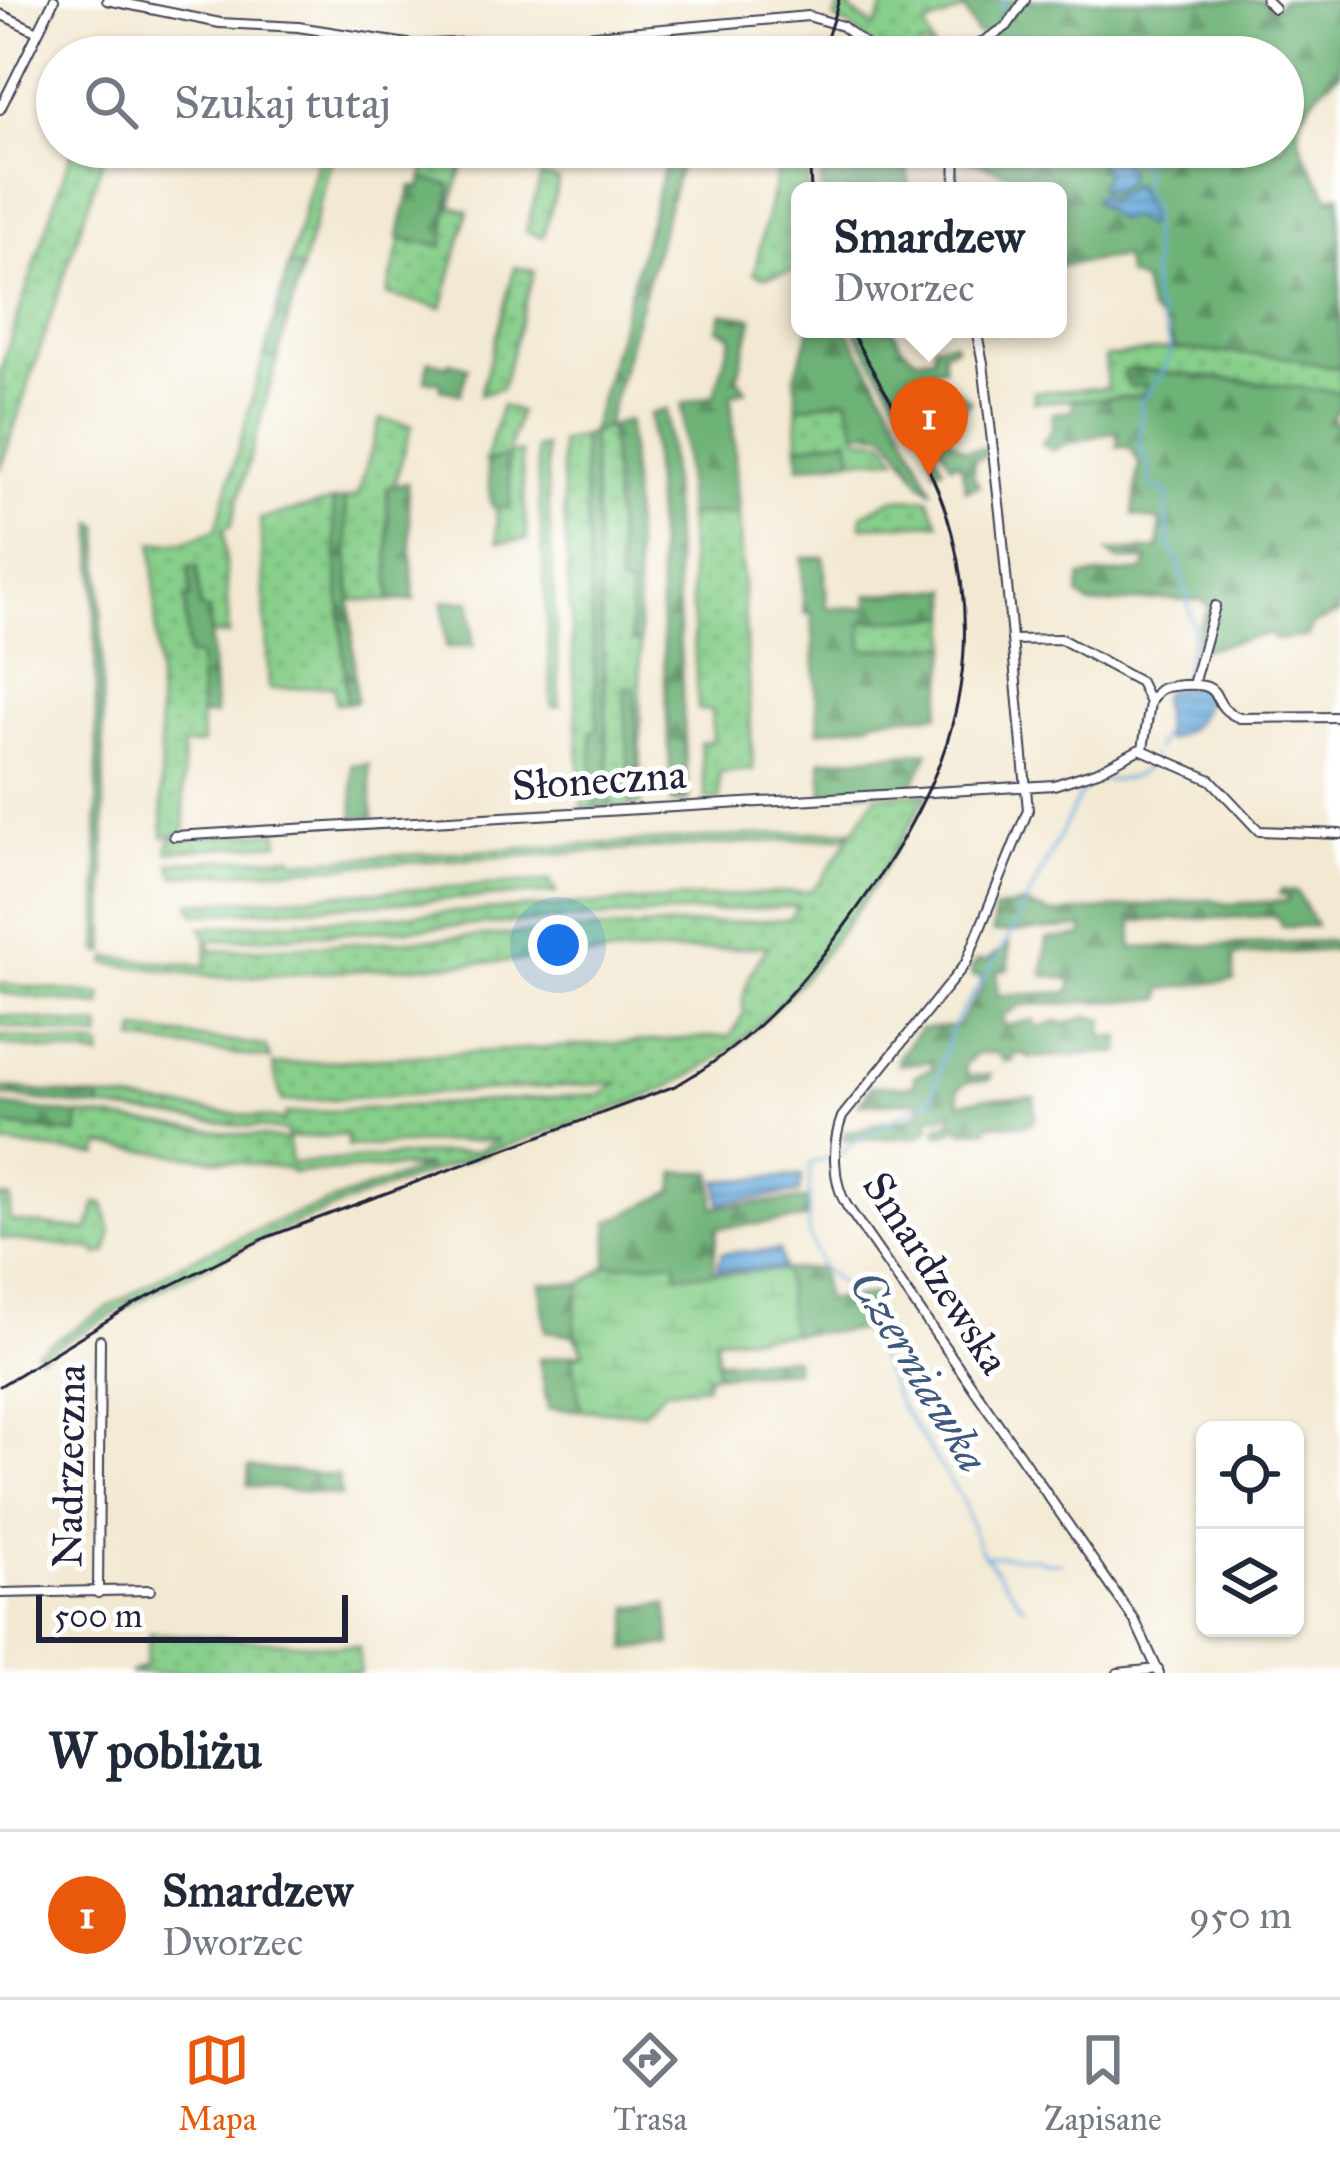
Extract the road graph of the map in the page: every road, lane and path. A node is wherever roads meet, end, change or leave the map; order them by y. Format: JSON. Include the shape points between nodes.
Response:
{"nodes":[{"id":1,"x":54,"y":0,"type":"edge"},
{"id":2,"x":107,"y":0,"type":"edge"},
{"id":3,"x":1025,"y":0,"type":"edge"},
{"id":4,"x":0,"y":14,"type":"edge"},
{"id":5,"x":38,"y":32,"type":"junction"},
{"id":6,"x":36,"y":36,"type":"edge"},
{"id":7,"x":36,"y":36,"type":"edge"},
{"id":8,"x":356,"y":36,"type":"edge"},
{"id":9,"x":584,"y":36,"type":"edge"},
{"id":10,"x":852,"y":36,"type":"edge"},
{"id":11,"x":992,"y":36,"type":"edge"},
{"id":12,"x":0,"y":109,"type":"edge"},
{"id":13,"x":978,"y":338,"type":"edge"},
{"id":14,"x":1215,"y":605,"type":"dead end"},
{"id":15,"x":1013,"y":640,"type":"junction"},
{"id":16,"x":1194,"y":682,"type":"junction"},
{"id":17,"x":1150,"y":703,"type":"junction"},
{"id":18,"x":1340,"y":717,"type":"edge"},
{"id":19,"x":1143,"y":749,"type":"junction"},
{"id":20,"x":1028,"y":784,"type":"junction"},
{"id":21,"x":1340,"y":834,"type":"edge"},
{"id":22,"x":174,"y":836,"type":"dead end"},
{"id":23,"x":100,"y":1340,"type":"dead end"},
{"id":24,"x":150,"y":1590,"type":"dead end"},
{"id":25,"x":98,"y":1592,"type":"junction"},
{"id":26,"x":0,"y":1593,"type":"edge"},
{"id":27,"x":1159,"y":1671,"type":"edge"},
{"id":28,"x":1118,"y":1673,"type":"edge"}],
"edges":[{"from":1,"to":5,"type":"street"},
{"from":2,"to":8,"type":"street","via":[[220,23]]},
{"from":3,"to":11,"type":"street"},
{"from":4,"to":5,"type":"street"},
{"from":5,"to":6,"type":"street"},
{"from":7,"to":12,"type":"street"},
{"from":9,"to":10,"type":"street","via":[[798,16],[832,21]]},
{"from":13,"to":15,"type":"street","name":"Smardzewska"},
{"from":14,"to":16,"type":"street"},
{"from":15,"to":17,"type":"street","via":[[1061,639],[1140,682]]},
{"from":15,"to":20,"type":"street","name":"Smardzewska"},
{"from":16,"to":17,"type":"street","via":[[1164,687]]},
{"from":16,"to":18,"type":"street","via":[[1240,718]]},
{"from":17,"to":19,"type":"street"},
{"from":19,"to":20,"type":"street","name":"Słoneczna","via":[[1062,784]]},
{"from":19,"to":21,"type":"street","via":[[1211,780],[1262,832]]},
{"from":20,"to":22,"type":"street","name":"Słoneczna"},
{"from":20,"to":27,"type":"street","name":"Smardzewska","via":[[1025,821],[966,963],[842,1117],[838,1186],[1135,1621]]},
{"from":23,"to":25,"type":"street","name":"Nadrzeczna"},
{"from":24,"to":25,"type":"street"},
{"from":25,"to":26,"type":"street"},
{"from":27,"to":28,"type":"street"}]}
